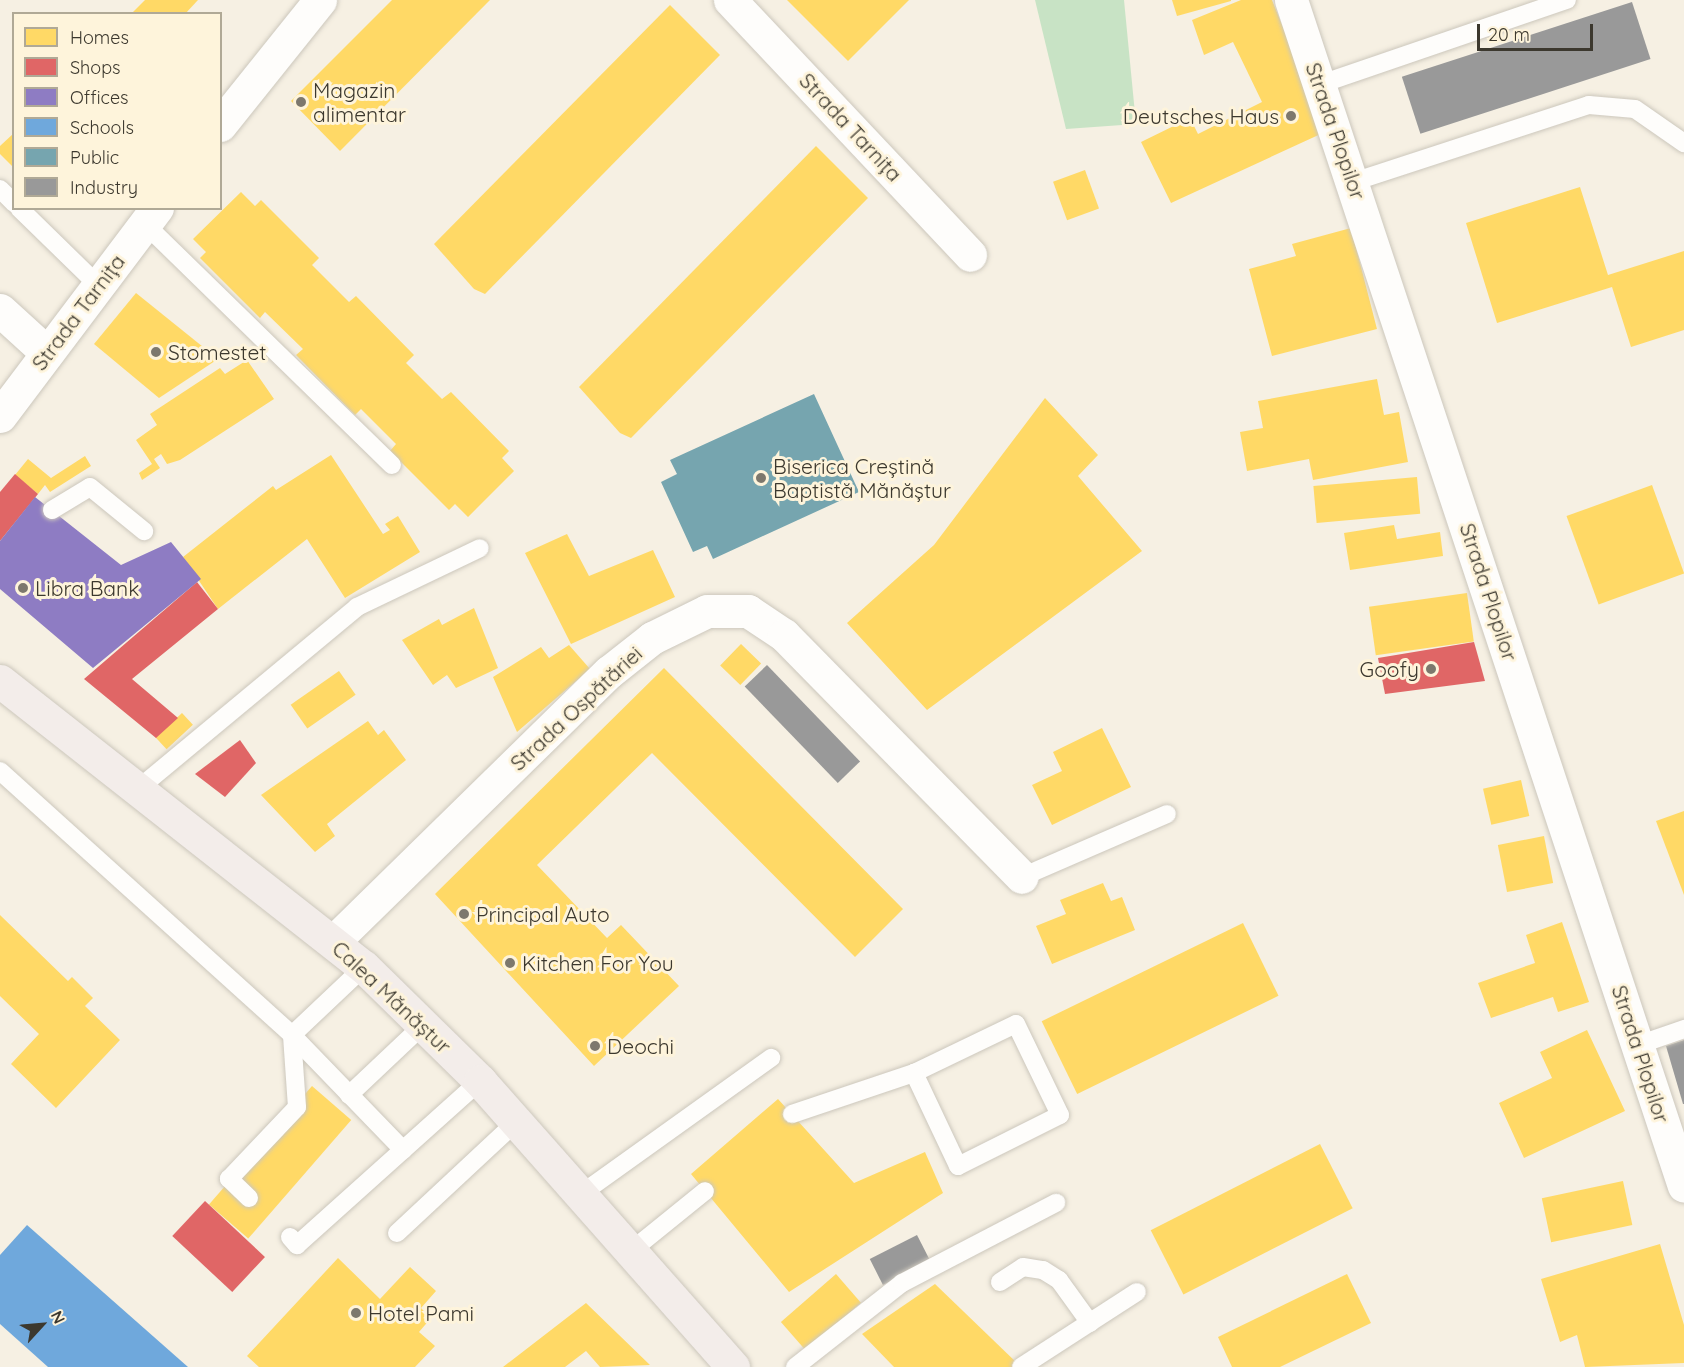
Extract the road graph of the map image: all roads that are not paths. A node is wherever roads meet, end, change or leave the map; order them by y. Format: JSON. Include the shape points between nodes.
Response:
{"nodes":[{"id":1,"x":320,"y":0,"type":"edge"},
{"id":2,"x":730,"y":0,"type":"edge"},
{"id":3,"x":1291,"y":0,"type":"edge"},
{"id":4,"x":1567,"y":0,"type":"edge"},
{"id":5,"x":1320,"y":84,"type":"junction"},
{"id":6,"x":222,"y":122,"type":"edge"},
{"id":7,"x":1684,"y":143,"type":"edge"},
{"id":8,"x":1353,"y":182,"type":"junction"},
{"id":9,"x":0,"y":189,"type":"edge"},
{"id":10,"x":12,"y":201,"type":"edge"},
{"id":11,"x":22,"y":210,"type":"edge"},
{"id":12,"x":151,"y":216,"type":"edge"},
{"id":13,"x":970,"y":255,"type":"dead end"},
{"id":14,"x":98,"y":285,"type":"junction"},
{"id":15,"x":0,"y":310,"type":"edge"},
{"id":16,"x":46,"y":352,"type":"junction"},
{"id":17,"x":0,"y":416,"type":"edge"},
{"id":18,"x":392,"y":465,"type":"dead end"},
{"id":19,"x":52,"y":510,"type":"dead end"},
{"id":20,"x":144,"y":531,"type":"dead end"},
{"id":21,"x":480,"y":548,"type":"dead end"},
{"id":22,"x":0,"y":681,"type":"edge"},
{"id":23,"x":0,"y":771,"type":"edge"},
{"id":24,"x":138,"y":789,"type":"junction"},
{"id":25,"x":1167,"y":814,"type":"dead end"},
{"id":26,"x":1022,"y":877,"type":"joint"},
{"id":27,"x":334,"y":941,"type":"junction"},
{"id":28,"x":364,"y":967,"type":"junction"},
{"id":29,"x":423,"y":1025,"type":"junction"},
{"id":30,"x":1684,"y":1029,"type":"edge"},
{"id":31,"x":292,"y":1035,"type":"junction"},
{"id":32,"x":1638,"y":1045,"type":"junction"},
{"id":33,"x":771,"y":1058,"type":"dead end"},
{"id":34,"x":914,"y":1073,"type":"junction"},
{"id":35,"x":480,"y":1081,"type":"junction"},
{"id":36,"x":349,"y":1095,"type":"junction"},
{"id":37,"x":792,"y":1114,"type":"dead end"},
{"id":38,"x":516,"y":1122,"type":"junction"},
{"id":39,"x":1678,"y":1144,"type":"edge"},
{"id":40,"x":403,"y":1150,"type":"junction"},
{"id":41,"x":1684,"y":1186,"type":"edge"},
{"id":42,"x":705,"y":1191,"type":"dead end"},
{"id":43,"x":581,"y":1194,"type":"junction"},
{"id":44,"x":249,"y":1198,"type":"dead end"},
{"id":45,"x":1056,"y":1203,"type":"dead end"},
{"id":46,"x":397,"y":1233,"type":"dead end"},
{"id":47,"x":290,"y":1237,"type":"dead end"},
{"id":48,"x":631,"y":1251,"type":"junction"},
{"id":49,"x":1000,"y":1282,"type":"dead end"},
{"id":50,"x":1137,"y":1292,"type":"dead end"},
{"id":51,"x":1090,"y":1323,"type":"junction"},
{"id":52,"x":1021,"y":1366,"type":"edge"},
{"id":53,"x":733,"y":1367,"type":"edge"},
{"id":54,"x":795,"y":1367,"type":"edge"}],
"edges":[{"from":1,"to":6,"type":"street"},
{"from":2,"to":13,"type":"street","name":"Strada Tarnița"},
{"from":3,"to":5,"type":"street","name":"Strada Plopilor"},
{"from":4,"to":5,"type":"lane"},
{"from":5,"to":8,"type":"street","name":"Strada Plopilor"},
{"from":7,"to":8,"type":"lane","via":[[1635,109],[1589,105]]},
{"from":8,"to":32,"type":"street","name":"Strada Plopilor"},
{"from":9,"to":10,"type":"lane"},
{"from":11,"to":14,"type":"lane"},
{"from":12,"to":14,"type":"street","name":"Strada Tarnița"},
{"from":12,"to":18,"type":"lane"},
{"from":14,"to":16,"type":"street","name":"Strada Tarnița"},
{"from":15,"to":16,"type":"street"},
{"from":16,"to":17,"type":"street","name":"Strada Tarnița"},
{"from":19,"to":20,"type":"lane","via":[[90,487]]},
{"from":21,"to":24,"type":"lane","via":[[357,607]]},
{"from":22,"to":24,"type":"main road","name":"Calea Mănăștur"},
{"from":23,"to":31,"type":"lane"},
{"from":24,"to":27,"type":"main road","name":"Calea Mănăștur"},
{"from":25,"to":26,"type":"lane"},
{"from":26,"to":27,"type":"street","name":"Strada Ospătăriei","via":[[784,635],[748,611],[707,611],[652,638],[609,672]]},
{"from":27,"to":28,"type":"main road","name":"Calea Mănăștur"},
{"from":28,"to":29,"type":"main road","name":"Calea Mănăștur"},
{"from":28,"to":31,"type":"lane"},
{"from":29,"to":35,"type":"main road","name":"Calea Mănăștur"},
{"from":29,"to":36,"type":"lane"},
{"from":30,"to":32,"type":"lane"},
{"from":31,"to":36,"type":"lane"},
{"from":31,"to":44,"type":"lane","via":[[297,1107],[229,1179]]},
{"from":32,"to":39,"type":"street","name":"Strada Plopilor"},
{"from":33,"to":43,"type":"lane"},
{"from":34,"to":34,"type":"lane","via":[[958,1166],[1060,1115],[1016,1024]]},
{"from":34,"to":37,"type":"lane"},
{"from":35,"to":38,"type":"main road","name":"Calea Mănăștur"},
{"from":35,"to":40,"type":"lane"},
{"from":36,"to":40,"type":"lane"},
{"from":38,"to":43,"type":"main road","name":"Calea Mănăștur"},
{"from":38,"to":46,"type":"lane"},
{"from":39,"to":41,"type":"street","name":"Strada Plopilor"},
{"from":40,"to":47,"type":"lane","via":[[297,1245]]},
{"from":42,"to":48,"type":"lane"},
{"from":43,"to":48,"type":"main road","name":"Calea Mănăștur"},
{"from":45,"to":54,"type":"lane","via":[[903,1283]]},
{"from":48,"to":53,"type":"main road","name":"Calea Mănăștur"},
{"from":49,"to":51,"type":"lane","via":[[1023,1267],[1043,1270],[1059,1280]]},
{"from":50,"to":51,"type":"lane"},
{"from":51,"to":52,"type":"lane"}]}
